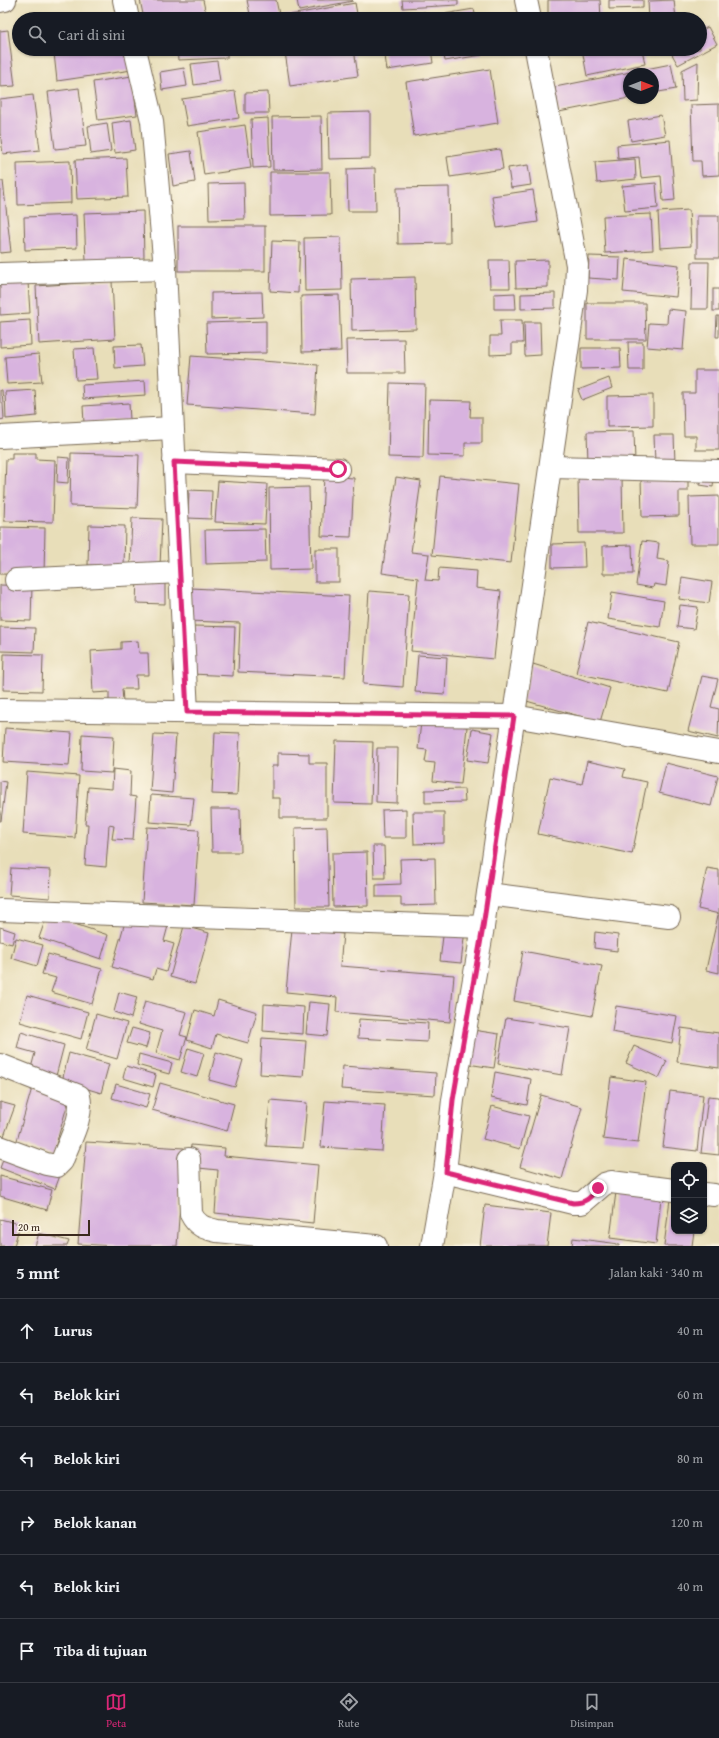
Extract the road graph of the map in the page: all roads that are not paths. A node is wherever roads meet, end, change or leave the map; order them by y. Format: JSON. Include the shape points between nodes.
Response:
{"nodes":[{"id":1,"x":5,"y":0,"type":"edge"},
{"id":2,"x":124,"y":0,"type":"edge"},
{"id":3,"x":526,"y":0,"type":"edge"},
{"id":4,"x":0,"y":1,"type":"edge"},
{"id":5,"x":127,"y":12,"type":"edge"},
{"id":6,"x":529,"y":12,"type":"edge"},
{"id":7,"x":137,"y":56,"type":"edge"},
{"id":8,"x":537,"y":56,"type":"edge"},
{"id":9,"x":165,"y":269,"type":"junction"},
{"id":10,"x":0,"y":274,"type":"edge"},
{"id":11,"x":172,"y":428,"type":"junction"},
{"id":12,"x":0,"y":436,"type":"edge"},
{"id":13,"x":174,"y":462,"type":"junction"},
{"id":14,"x":551,"y":467,"type":"junction"},
{"id":15,"x":338,"y":469,"type":"dead end"},
{"id":16,"x":719,"y":471,"type":"edge"},
{"id":17,"x":180,"y":572,"type":"junction"},
{"id":18,"x":16,"y":580,"type":"dead end"},
{"id":19,"x":0,"y":710,"type":"edge"},
{"id":20,"x":187,"y":712,"type":"junction"},
{"id":21,"x":514,"y":716,"type":"junction"},
{"id":22,"x":719,"y":752,"type":"edge"},
{"id":23,"x":488,"y":894,"type":"junction"},
{"id":24,"x":0,"y":910,"type":"edge"},
{"id":25,"x":669,"y":917,"type":"dead end"},
{"id":26,"x":483,"y":927,"type":"junction"},
{"id":27,"x":0,"y":1066,"type":"edge"},
{"id":28,"x":0,"y":1147,"type":"edge"},
{"id":29,"x":189,"y":1159,"type":"dead end"},
{"id":30,"x":446,"y":1172,"type":"junction"},
{"id":31,"x":671,"y":1190,"type":"edge"},
{"id":32,"x":376,"y":1246,"type":"edge"},
{"id":33,"x":432,"y":1246,"type":"edge"}],
"edges":[{"from":1,"to":4,"type":"street"},
{"from":2,"to":5,"type":"street"},
{"from":3,"to":6,"type":"street"},
{"from":7,"to":9,"type":"street","via":[[152,121]]},
{"from":8,"to":14,"type":"street","via":[[577,264],[576,290]]},
{"from":9,"to":10,"type":"street"},
{"from":9,"to":11,"type":"street"},
{"from":11,"to":12,"type":"street"},
{"from":11,"to":13,"type":"street"},
{"from":13,"to":15,"type":"street"},
{"from":13,"to":17,"type":"street"},
{"from":14,"to":16,"type":"street"},
{"from":14,"to":21,"type":"street"},
{"from":17,"to":18,"type":"street"},
{"from":17,"to":20,"type":"street"},
{"from":19,"to":20,"type":"street"},
{"from":20,"to":21,"type":"street"},
{"from":21,"to":22,"type":"street"},
{"from":21,"to":23,"type":"street"},
{"from":23,"to":25,"type":"street"},
{"from":23,"to":26,"type":"street"},
{"from":24,"to":26,"type":"street"},
{"from":26,"to":30,"type":"street","via":[[453,1100]]},
{"from":27,"to":28,"type":"street","via":[[64,1089],[79,1096],[81,1103],[62,1161],[57,1166]]},
{"from":29,"to":32,"type":"street","via":[[190,1214],[201,1227],[217,1231]]},
{"from":30,"to":31,"type":"street","via":[[573,1203],[582,1203],[604,1184],[611,1182]]},
{"from":30,"to":33,"type":"street"}]}
